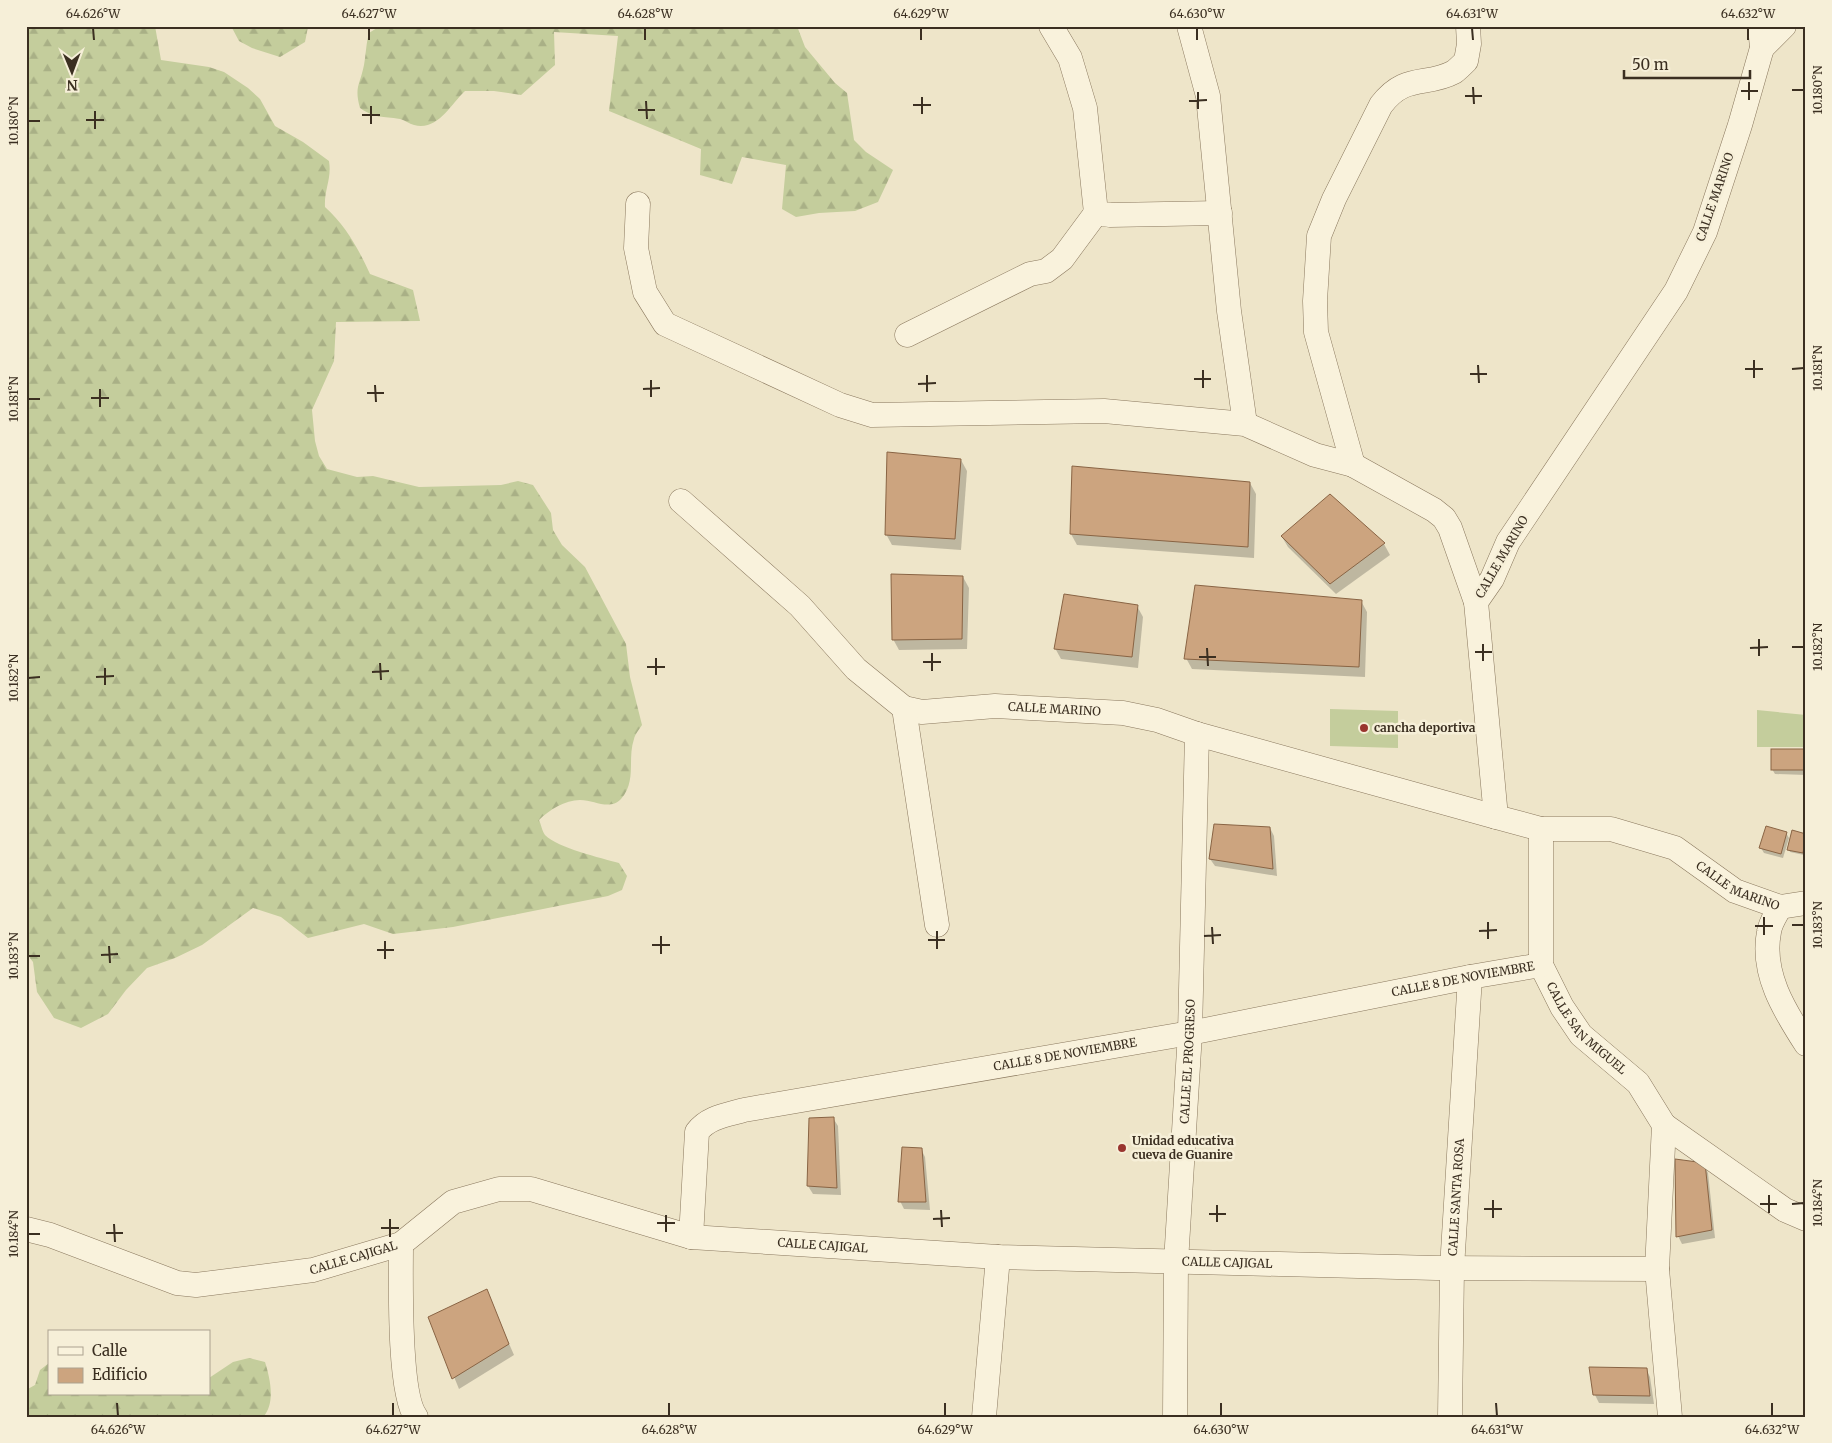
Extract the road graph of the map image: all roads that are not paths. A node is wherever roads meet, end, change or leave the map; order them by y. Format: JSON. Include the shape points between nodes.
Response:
{"nodes":[{"id":1,"x":1050,"y":26,"type":"edge"},
{"id":2,"x":1190,"y":26,"type":"edge"},
{"id":3,"x":1468,"y":26,"type":"edge"},
{"id":4,"x":1784,"y":26,"type":"edge"},
{"id":5,"x":1761,"y":37,"type":"edge"},
{"id":6,"x":638,"y":204,"type":"dead end"},
{"id":7,"x":1096,"y":212,"type":"junction"},
{"id":8,"x":1220,"y":213,"type":"junction"},
{"id":9,"x":907,"y":335,"type":"dead end"},
{"id":10,"x":1245,"y":424,"type":"junction"},
{"id":11,"x":1353,"y":465,"type":"junction"},
{"id":12,"x":681,"y":501,"type":"dead end"},
{"id":13,"x":1476,"y":602,"type":"junction"},
{"id":14,"x":904,"y":708,"type":"junction"},
{"id":15,"x":1196,"y":734,"type":"junction"},
{"id":16,"x":1496,"y":817,"type":"junction"},
{"id":17,"x":1541,"y":830,"type":"junction"},
{"id":18,"x":1806,"y":903,"type":"edge"},
{"id":19,"x":1780,"y":907,"type":"junction"},
{"id":20,"x":937,"y":925,"type":"dead end"},
{"id":21,"x":1541,"y":965,"type":"junction"},
{"id":22,"x":1470,"y":977,"type":"junction"},
{"id":23,"x":1190,"y":1033,"type":"junction"},
{"id":24,"x":1806,"y":1044,"type":"edge"},
{"id":25,"x":1664,"y":1125,"type":"junction"},
{"id":26,"x":1806,"y":1219,"type":"edge"},
{"id":27,"x":26,"y":1229,"type":"edge"},
{"id":28,"x":692,"y":1236,"type":"junction"},
{"id":29,"x":401,"y":1244,"type":"junction"},
{"id":30,"x":998,"y":1257,"type":"junction"},
{"id":31,"x":1176,"y":1262,"type":"junction"},
{"id":32,"x":1452,"y":1268,"type":"junction"},
{"id":33,"x":1657,"y":1269,"type":"junction"},
{"id":34,"x":416,"y":1417,"type":"edge"},
{"id":35,"x":984,"y":1417,"type":"edge"},
{"id":36,"x":1175,"y":1417,"type":"edge"},
{"id":37,"x":1450,"y":1417,"type":"edge"},
{"id":38,"x":1670,"y":1417,"type":"edge"}],
"edges":[{"from":1,"to":7,"type":"street","via":[[1070,58],[1085,108]]},
{"from":2,"to":8,"type":"street","via":[[1208,96]]},
{"from":3,"to":11,"type":"street","via":[[1466,61],[1454,72],[1391,91],[1381,104],[1319,236],[1316,332]]},
{"from":4,"to":5,"type":"street"},
{"from":5,"to":13,"type":"street","name":"CALLE MARINO","via":[[1704,232],[1676,292],[1508,542],[1492,579]]},
{"from":6,"to":10,"type":"street","via":[[636,248],[645,292],[664,324],[840,405],[872,415],[1104,411]]},
{"from":7,"to":8,"type":"street","via":[[1110,215]]},
{"from":7,"to":9,"type":"street","via":[[1062,259],[1046,271],[1030,274]]},
{"from":8,"to":10,"type":"street","via":[[1229,311]]},
{"from":10,"to":11,"type":"street","via":[[1316,455]]},
{"from":11,"to":13,"type":"street","via":[[1444,518]]},
{"from":12,"to":14,"type":"street","via":[[800,606],[856,669]]},
{"from":13,"to":16,"type":"street","name":"CALLE MARINO"},
{"from":14,"to":15,"type":"street","name":"CALLE MARINO","via":[[922,712],[995,706],[1122,713],[1156,720]]},
{"from":14,"to":20,"type":"street"},
{"from":15,"to":16,"type":"street","name":"CALLE MARINO"},
{"from":15,"to":23,"type":"street","name":"CALLE EL PROGRESO"},
{"from":16,"to":17,"type":"street","name":"CALLE MARINO"},
{"from":17,"to":19,"type":"street","name":"CALLE MARINO","via":[[1611,829],[1675,848],[1735,892]]},
{"from":17,"to":21,"type":"street","name":"CALLE SAN MIGUEL"},
{"from":18,"to":19,"type":"street","name":"CALLE MARINO"},
{"from":19,"to":24,"type":"street","via":[[1769,930],[1766,956],[1771,978],[1787,1014]]},
{"from":21,"to":22,"type":"street","name":"CALLE 8 DE NOVIEMBRE"},
{"from":21,"to":25,"type":"street","name":"CALLE SAN MIGUEL","via":[[1562,1007],[1581,1035],[1638,1083]]},
{"from":22,"to":23,"type":"street","name":"CALLE 8 DE NOVIEMBRE"},
{"from":22,"to":32,"type":"street","name":"CALLE SANTA ROSA"},
{"from":23,"to":28,"type":"street","name":"CALLE 8 DE NOVIEMBRE","via":[[744,1110],[715,1118],[704,1123],[697,1132]]},
{"from":23,"to":31,"type":"street","name":"CALLE EL PROGRESO"},
{"from":25,"to":26,"type":"street","name":"CALLE SAN MIGUEL","via":[[1785,1210]]},
{"from":25,"to":33,"type":"street"},
{"from":27,"to":29,"type":"street","name":"CALLE CAJIGAL","via":[[177,1283],[196,1285],[313,1270]]},
{"from":28,"to":29,"type":"street","name":"CALLE CAJIGAL","via":[[531,1189],[499,1189],[454,1202]]},
{"from":28,"to":30,"type":"street","name":"CALLE CAJIGAL"},
{"from":29,"to":34,"type":"street","via":[[406,1382]]},
{"from":30,"to":31,"type":"street","name":"CALLE CAJIGAL"},
{"from":30,"to":35,"type":"street"},
{"from":31,"to":32,"type":"street","name":"CALLE CAJIGAL"},
{"from":31,"to":36,"type":"street","name":"CALLE EL PROGRESO"},
{"from":32,"to":33,"type":"street","name":"CALLE CAJIGAL"},
{"from":32,"to":37,"type":"street","name":"CALLE SANTA ROSA"},
{"from":33,"to":38,"type":"street"}]}
